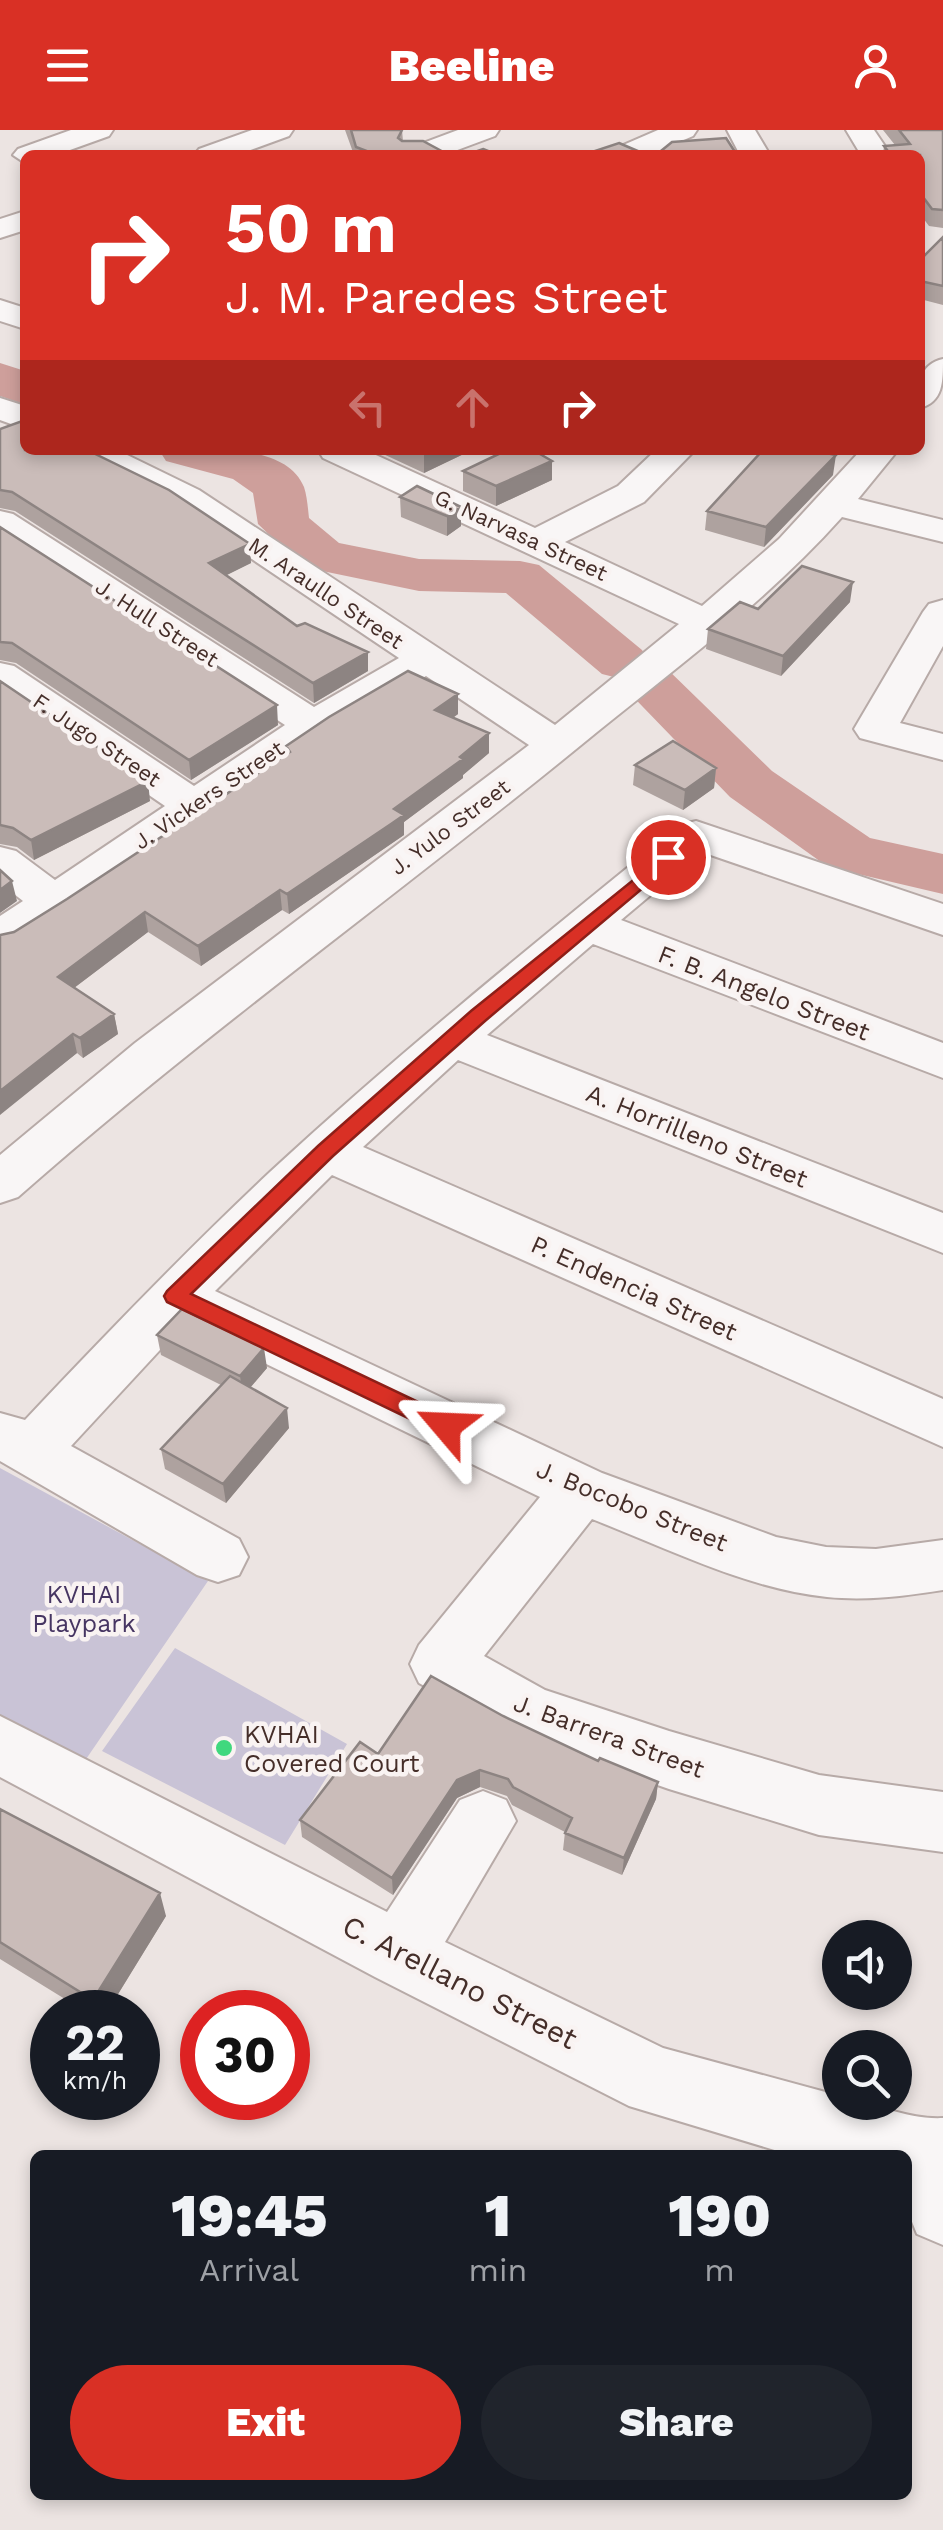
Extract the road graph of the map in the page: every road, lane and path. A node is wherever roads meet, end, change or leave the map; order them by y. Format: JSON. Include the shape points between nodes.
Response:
{"nodes":[{"id":1,"x":99,"y":130,"type":"edge"},
{"id":2,"x":279,"y":130,"type":"edge"},
{"id":3,"x":485,"y":130,"type":"edge"},
{"id":4,"x":683,"y":130,"type":"edge"},
{"id":5,"x":41,"y":150,"type":"edge"},
{"id":6,"x":223,"y":150,"type":"edge"},
{"id":7,"x":431,"y":150,"type":"edge"},
{"id":8,"x":636,"y":150,"type":"edge"},
{"id":9,"x":943,"y":369,"type":"edge"},
{"id":10,"x":925,"y":392,"type":"edge"},
{"id":11,"x":100,"y":455,"type":"edge"},
{"id":12,"x":353,"y":455,"type":"edge"},
{"id":13,"x":672,"y":455,"type":"edge"},
{"id":14,"x":876,"y":455,"type":"edge"},
{"id":15,"x":837,"y":505,"type":"junction"},
{"id":16,"x":0,"y":522,"type":"edge"},
{"id":17,"x":943,"y":531,"type":"edge"},
{"id":18,"x":535,"y":543,"type":"junction"},
{"id":19,"x":943,"y":612,"type":"edge"},
{"id":20,"x":706,"y":622,"type":"junction"},
{"id":21,"x":932,"y":649,"type":"edge"},
{"id":22,"x":424,"y":660,"type":"junction"},
{"id":23,"x":0,"y":675,"type":"edge"},
{"id":24,"x":314,"y":725,"type":"junction"},
{"id":25,"x":557,"y":746,"type":"junction"},
{"id":26,"x":943,"y":746,"type":"edge"},
{"id":27,"x":195,"y":806,"type":"junction"},
{"id":28,"x":0,"y":861,"type":"edge"},
{"id":29,"x":52,"y":900,"type":"junction"},
{"id":30,"x":943,"y":920,"type":"edge"},
{"id":31,"x":586,"y":924,"type":"junction"},
{"id":32,"x":0,"y":938,"type":"edge"},
{"id":33,"x":452,"y":1039,"type":"junction"},
{"id":34,"x":943,"y":1061,"type":"edge"},
{"id":35,"x":325,"y":1151,"type":"junction"},
{"id":36,"x":0,"y":1184,"type":"edge"},
{"id":37,"x":943,"y":1234,"type":"edge"},
{"id":38,"x":175,"y":1296,"type":"junction"},
{"id":39,"x":943,"y":1424,"type":"edge"},
{"id":40,"x":15,"y":1442,"type":"edge"},
{"id":41,"x":581,"y":1490,"type":"junction"},
{"id":42,"x":218,"y":1557,"type":"dead end"},
{"id":43,"x":943,"y":1566,"type":"edge"},
{"id":44,"x":0,"y":1745,"type":"edge"},
{"id":45,"x":483,"y":1821,"type":"dead end"},
{"id":46,"x":943,"y":1822,"type":"edge"},
{"id":47,"x":399,"y":1954,"type":"junction"},
{"id":48,"x":866,"y":2150,"type":"edge"},
{"id":49,"x":912,"y":2165,"type":"edge"},
{"id":50,"x":937,"y":2173,"type":"edge"}],
"edges":[{"from":1,"to":5,"type":"street"},
{"from":2,"to":6,"type":"street"},
{"from":3,"to":7,"type":"street"},
{"from":4,"to":8,"type":"street"},
{"from":9,"to":10,"type":"street"},
{"from":11,"to":22,"type":"street","name":"M. Araullo Street","via":[[186,498]]},
{"from":12,"to":18,"type":"street","name":"G. Narvasa Street","via":[[444,482]]},
{"from":13,"to":18,"type":"street","via":[[631,494]]},
{"from":14,"to":15,"type":"street","name":"J. Yulo Street"},
{"from":15,"to":17,"type":"street"},
{"from":15,"to":20,"type":"street","name":"J. Yulo Street"},
{"from":16,"to":24,"type":"street","name":"J. Hull Street"},
{"from":18,"to":20,"type":"street","name":"G. Narvasa Street"},
{"from":19,"to":21,"type":"street"},
{"from":20,"to":25,"type":"street","name":"J. Yulo Street"},
{"from":21,"to":26,"type":"street","via":[[875,729]]},
{"from":22,"to":24,"type":"street","name":"J. Vickers Street"},
{"from":22,"to":25,"type":"street","name":"M. Araullo Street"},
{"from":23,"to":27,"type":"street","name":"F. Jugo Street"},
{"from":24,"to":27,"type":"street","name":"J. Vickers Street"},
{"from":25,"to":36,"type":"street","name":"J. Yulo Street","via":[[93,1100]]},
{"from":27,"to":29,"type":"street","name":"J. Vickers Street"},
{"from":28,"to":29,"type":"street"},
{"from":29,"to":32,"type":"street","name":"J. Vickers Street"},
{"from":30,"to":31,"type":"street","via":[[696,835]]},
{"from":31,"to":33,"type":"street"},
{"from":31,"to":34,"type":"street","name":"F. B. Angelo Street"},
{"from":33,"to":35,"type":"street"},
{"from":33,"to":37,"type":"street","name":"A. Horrilleno Street"},
{"from":35,"to":38,"type":"street"},
{"from":35,"to":39,"type":"street","name":"P. Endencia Street"},
{"from":38,"to":40,"type":"street"},
{"from":38,"to":41,"type":"street","name":"J. Bocobo Street"},
{"from":40,"to":42,"type":"street"},
{"from":41,"to":43,"type":"street","name":"J. Bocobo Street","via":[[774,1562],[876,1574]]},
{"from":41,"to":46,"type":"street","name":"J. Barrera Street","via":[[441,1664],[526,1710],[668,1760],[818,1805]]},
{"from":44,"to":47,"type":"street","name":"C. Arellano Street"},
{"from":45,"to":47,"type":"street"},
{"from":47,"to":48,"type":"street","name":"C. Arellano Street","via":[[654,2081]]},
{"from":49,"to":50,"type":"street","name":"C. Arellano Street"}]}
